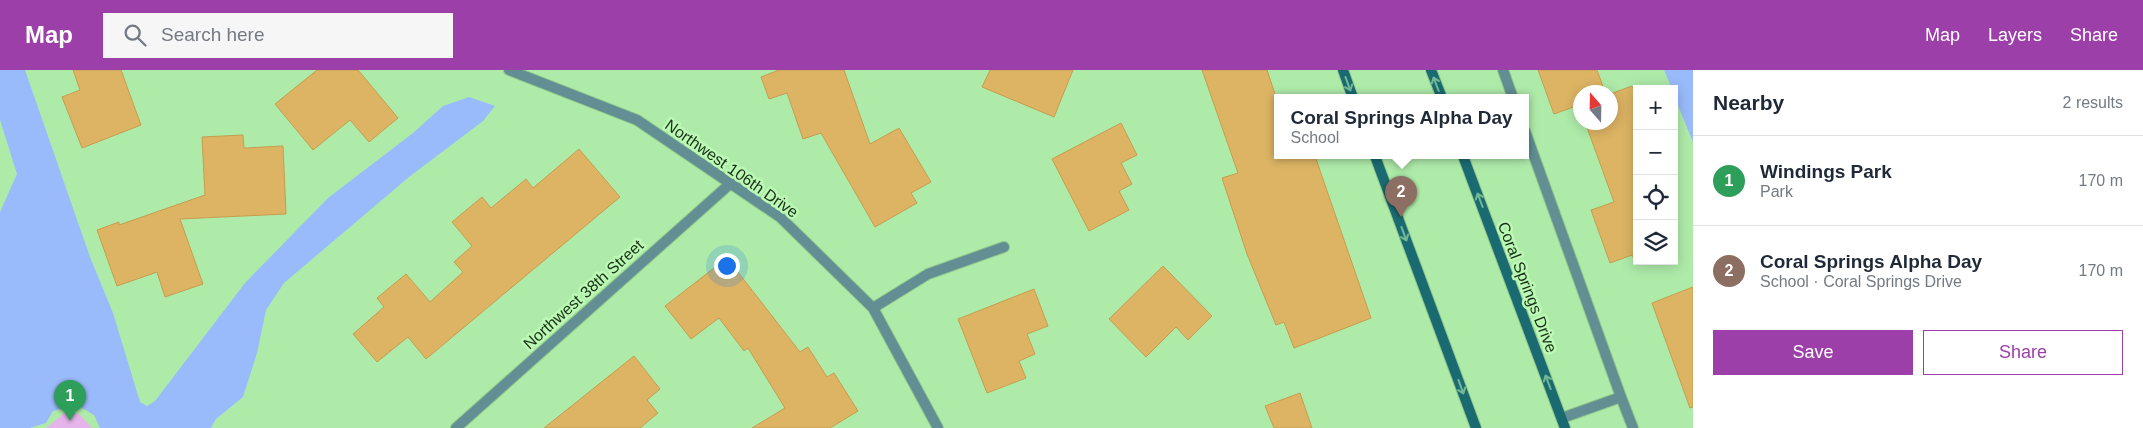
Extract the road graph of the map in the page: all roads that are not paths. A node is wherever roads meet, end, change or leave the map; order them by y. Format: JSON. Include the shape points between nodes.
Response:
{"nodes":[{"id":1,"x":509,"y":70,"type":"edge"},
{"id":2,"x":1343,"y":70,"type":"edge"},
{"id":3,"x":1431,"y":70,"type":"edge"},
{"id":4,"x":1503,"y":70,"type":"edge"},
{"id":5,"x":1352,"y":94,"type":"edge"},
{"id":6,"x":1440,"y":94,"type":"edge"},
{"id":7,"x":1512,"y":94,"type":"edge"},
{"id":8,"x":1529,"y":141,"type":"edge"},
{"id":9,"x":1376,"y":159,"type":"edge"},
{"id":10,"x":1464,"y":159,"type":"edge"},
{"id":11,"x":731,"y":183,"type":"junction"},
{"id":12,"x":1004,"y":247,"type":"dead end"},
{"id":13,"x":873,"y":308,"type":"junction"},
{"id":14,"x":1621,"y":397,"type":"junction"},
{"id":15,"x":1564,"y":423,"type":"edge"},
{"id":16,"x":456,"y":428,"type":"edge"},
{"id":17,"x":938,"y":428,"type":"edge"},
{"id":18,"x":1476,"y":428,"type":"edge"},
{"id":19,"x":1633,"y":428,"type":"edge"}],
"edges":[{"from":1,"to":11,"type":"street","name":"Northwest 106th Drive","via":[[637,120]]},
{"from":2,"to":5,"type":"main road","one_way":true},
{"from":6,"to":3,"type":"main road","one_way":true},
{"from":4,"to":7,"type":"street"},
{"from":8,"to":14,"type":"street"},
{"from":9,"to":18,"type":"main road","one_way":true},
{"from":15,"to":10,"type":"main road","name":"Coral Springs Drive","one_way":true},
{"from":11,"to":13,"type":"street","name":"Northwest 106th Drive","via":[[780,217]]},
{"from":11,"to":16,"type":"street","name":"Northwest 38th Street"},
{"from":12,"to":13,"type":"street","via":[[928,274]]},
{"from":13,"to":17,"type":"street","name":"Northwest 106th Drive"},
{"from":14,"to":15,"type":"street"},
{"from":14,"to":19,"type":"street"}]}
